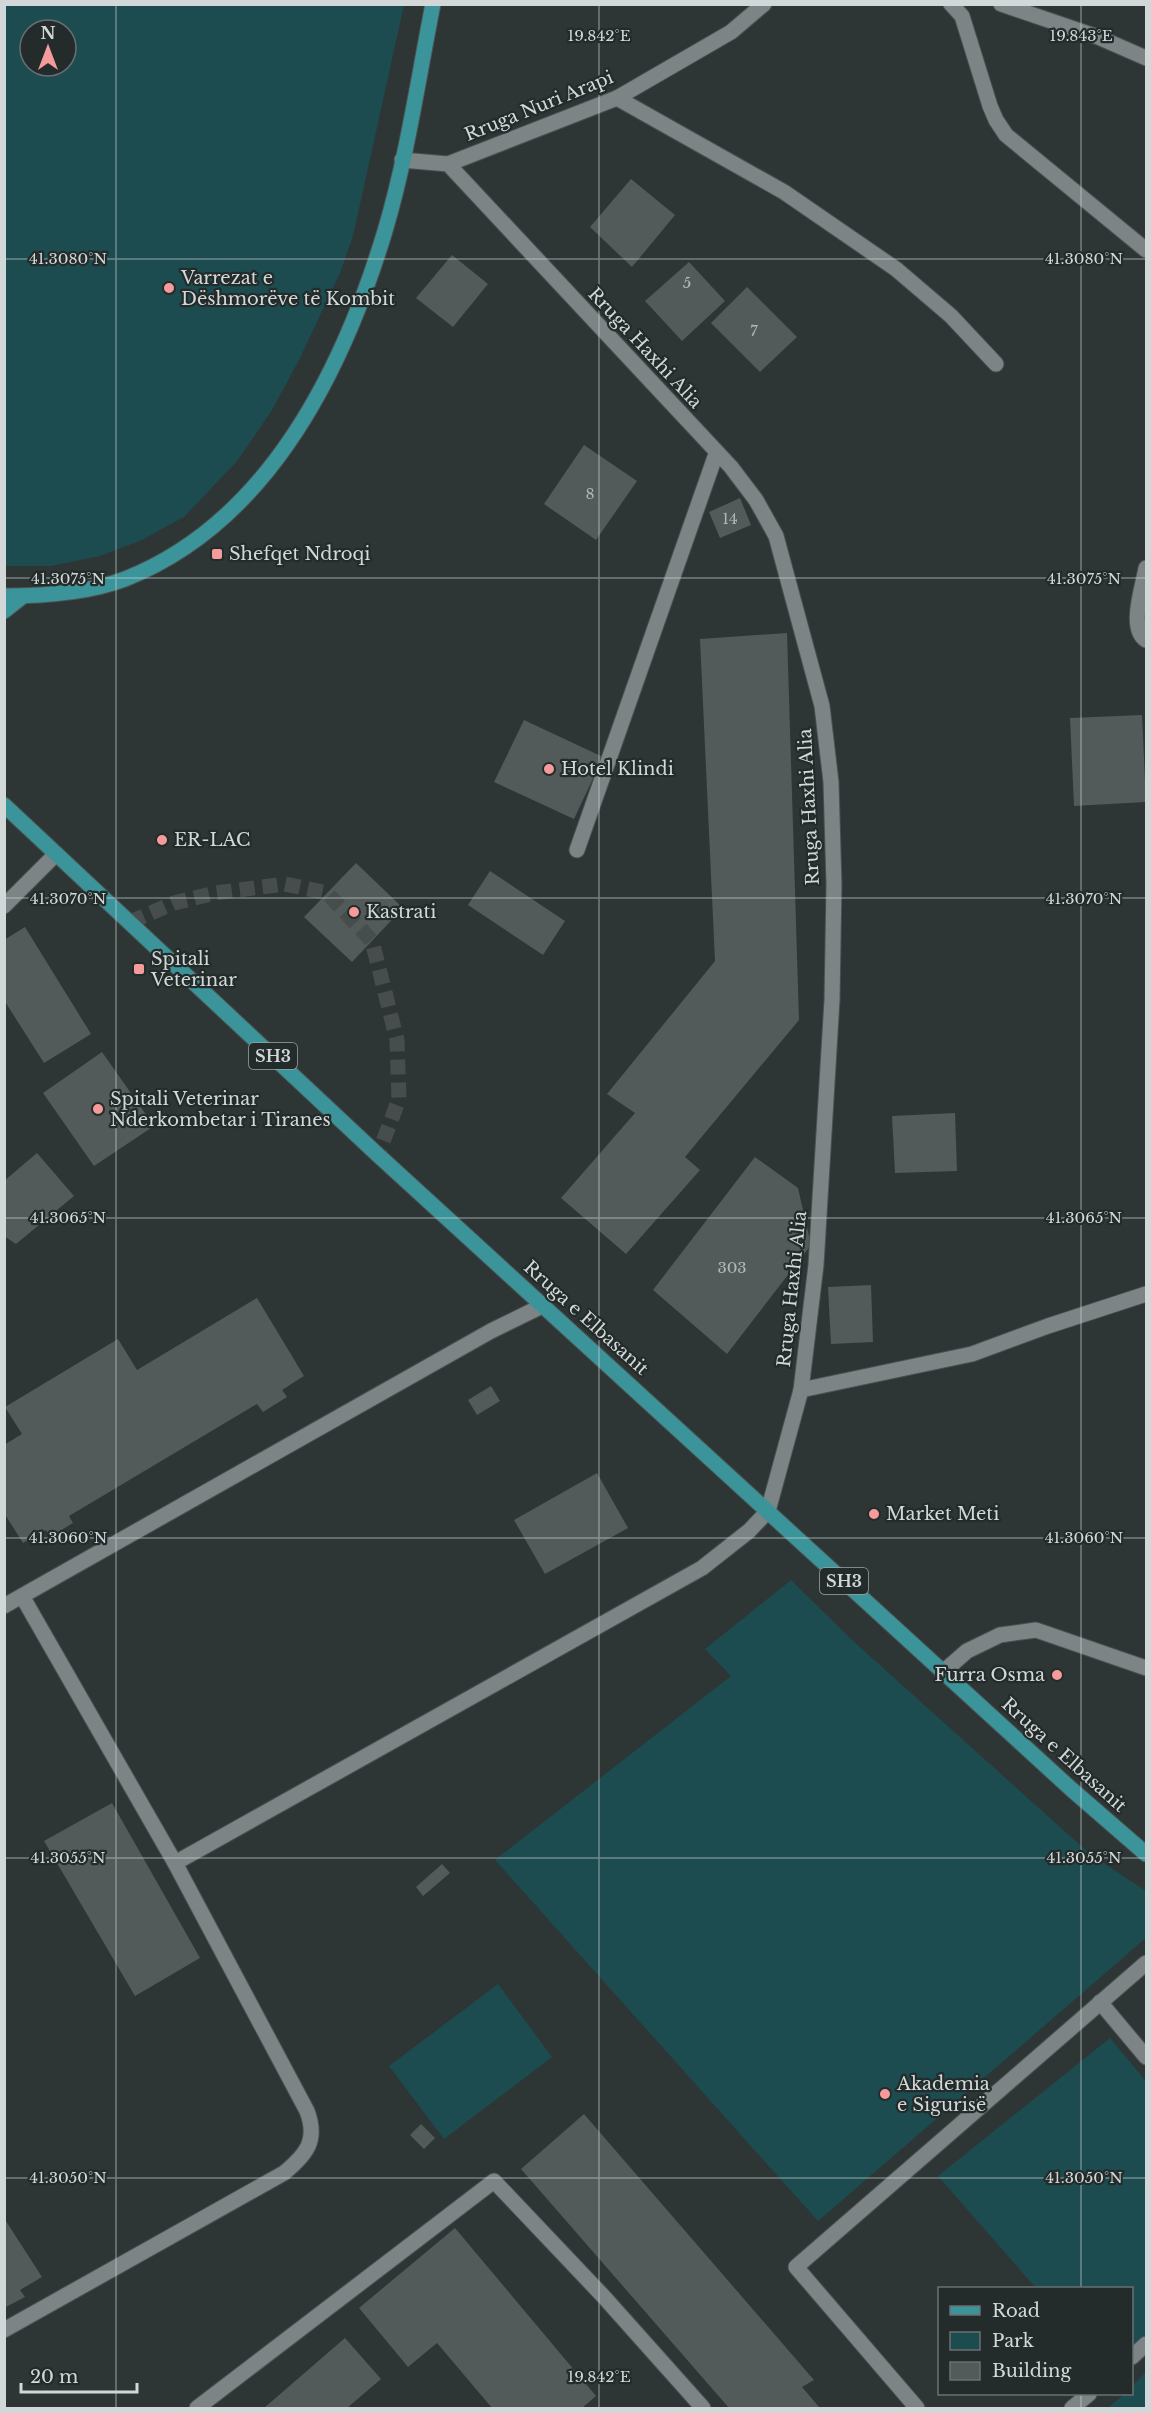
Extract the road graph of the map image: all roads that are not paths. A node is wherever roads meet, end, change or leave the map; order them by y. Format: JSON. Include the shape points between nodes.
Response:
{"nodes":[{"id":1,"x":433,"y":4,"type":"edge"},
{"id":2,"x":764,"y":4,"type":"edge"},
{"id":3,"x":951,"y":4,"type":"edge"},
{"id":4,"x":1001,"y":4,"type":"edge"},
{"id":5,"x":1146,"y":58,"type":"edge"},
{"id":6,"x":617,"y":98,"type":"junction"},
{"id":7,"x":402,"y":160,"type":"junction"},
{"id":8,"x":448,"y":164,"type":"junction"},
{"id":9,"x":1146,"y":250,"type":"edge"},
{"id":10,"x":996,"y":363,"type":"dead end"},
{"id":11,"x":717,"y":454,"type":"junction"},
{"id":12,"x":1146,"y":568,"type":"edge"},
{"id":13,"x":4,"y":596,"type":"edge"},
{"id":14,"x":23,"y":596,"type":"junction"},
{"id":15,"x":4,"y":611,"type":"edge"},
{"id":16,"x":1146,"y":640,"type":"edge"},
{"id":17,"x":4,"y":805,"type":"edge"},
{"id":18,"x":577,"y":850,"type":"dead end"},
{"id":19,"x":56,"y":854,"type":"junction"},
{"id":20,"x":4,"y":906,"type":"edge"},
{"id":21,"x":1146,"y":1294,"type":"edge"},
{"id":22,"x":544,"y":1305,"type":"junction"},
{"id":23,"x":801,"y":1390,"type":"junction"},
{"id":24,"x":768,"y":1511,"type":"junction"},
{"id":25,"x":22,"y":1596,"type":"junction"},
{"id":26,"x":4,"y":1606,"type":"edge"},
{"id":27,"x":1146,"y":1668,"type":"edge"},
{"id":28,"x":943,"y":1672,"type":"junction"},
{"id":29,"x":1146,"y":1854,"type":"edge"},
{"id":30,"x":175,"y":1863,"type":"junction"},
{"id":31,"x":1146,"y":1963,"type":"edge"},
{"id":32,"x":1100,"y":2002,"type":"junction"},
{"id":33,"x":1146,"y":2057,"type":"edge"},
{"id":34,"x":4,"y":2330,"type":"edge"},
{"id":35,"x":1146,"y":2344,"type":"edge"},
{"id":36,"x":1133,"y":2355,"type":"edge"},
{"id":37,"x":1088,"y":2395,"type":"edge"},
{"id":38,"x":197,"y":2409,"type":"edge"},
{"id":39,"x":704,"y":2409,"type":"edge"},
{"id":40,"x":917,"y":2409,"type":"edge"},
{"id":41,"x":1072,"y":2409,"type":"edge"}],
"edges":[{"from":1,"to":7,"type":"main road"},
{"from":2,"to":6,"type":"street","name":"Rruga Nuri Arapi","via":[[731,32]]},
{"from":3,"to":9,"type":"street","via":[[962,16],[990,106],[1006,135]]},
{"from":4,"to":5,"type":"street"},
{"from":6,"to":8,"type":"street","name":"Rruga Nuri Arapi"},
{"from":6,"to":10,"type":"street","via":[[784,192],[896,270],[951,316]]},
{"from":7,"to":8,"type":"street"},
{"from":7,"to":14,"type":"main road","via":[[385,230],[360,304],[312,404],[286,449],[257,484],[204,534],[161,562],[124,579],[86,589]]},
{"from":8,"to":11,"type":"street","name":"Rruga Haxhi Alia"},
{"from":11,"to":18,"type":"street"},
{"from":11,"to":23,"type":"street","name":"Rruga Haxhi Alia","via":[[756,500],[776,536],[822,706],[831,782],[832,1000],[816,1265]]},
{"from":12,"to":16,"type":"street","via":[[1136,623]]},
{"from":13,"to":14,"type":"main road"},
{"from":14,"to":15,"type":"main road"},
{"from":17,"to":19,"type":"main road","name":"Rruga e Elbasanit","number":"SH3"},
{"from":19,"to":20,"type":"street"},
{"from":19,"to":22,"type":"main road","name":"Rruga e Elbasanit","number":"SH3"},
{"from":21,"to":23,"type":"street","via":[[972,1354]]},
{"from":22,"to":24,"type":"main road","name":"Rruga e Elbasanit","number":"SH3"},
{"from":22,"to":25,"type":"street"},
{"from":23,"to":24,"type":"street","name":"Rruga Haxhi Alia"},
{"from":24,"to":28,"type":"main road","name":"Rruga e Elbasanit","number":"SH3"},
{"from":24,"to":30,"type":"street","via":[[702,1568]]},
{"from":25,"to":26,"type":"street"},
{"from":25,"to":30,"type":"street"},
{"from":27,"to":28,"type":"street","via":[[1036,1630],[1000,1635],[967,1651]]},
{"from":28,"to":29,"type":"main road","name":"Rruga e Elbasanit","number":"SH3"},
{"from":30,"to":34,"type":"street","via":[[308,2111],[313,2128],[310,2141],[301,2158],[284,2173]]},
{"from":31,"to":32,"type":"street"},
{"from":32,"to":33,"type":"street"},
{"from":32,"to":40,"type":"street","via":[[796,2267]]},
{"from":35,"to":36,"type":"street"},
{"from":37,"to":41,"type":"street"},
{"from":38,"to":39,"type":"street","via":[[494,2181]]}]}
